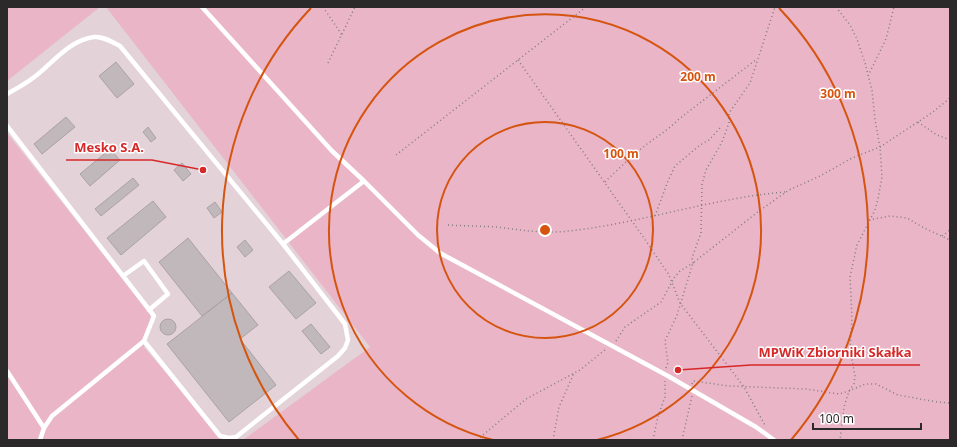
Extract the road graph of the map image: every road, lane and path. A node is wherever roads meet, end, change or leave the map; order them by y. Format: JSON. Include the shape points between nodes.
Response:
{"nodes":[{"id":1,"x":202,"y":7,"type":"edge"},
{"id":2,"x":323,"y":7,"type":"edge"},
{"id":3,"x":355,"y":7,"type":"edge"},
{"id":4,"x":586,"y":7,"type":"edge"},
{"id":5,"x":775,"y":7,"type":"edge"},
{"id":6,"x":836,"y":7,"type":"edge"},
{"id":7,"x":894,"y":7,"type":"edge"},
{"id":8,"x":342,"y":35,"type":"junction"},
{"id":9,"x":757,"y":59,"type":"junction"},
{"id":10,"x":518,"y":60,"type":"junction"},
{"id":11,"x":328,"y":63,"type":"dead end"},
{"id":12,"x":868,"y":76,"type":"junction"},
{"id":13,"x":7,"y":94,"type":"edge"},
{"id":14,"x":950,"y":98,"type":"edge"},
{"id":15,"x":918,"y":122,"type":"junction"},
{"id":16,"x":7,"y":126,"type":"edge"},
{"id":17,"x":720,"y":128,"type":"dead end"},
{"id":18,"x":950,"y":140,"type":"edge"},
{"id":19,"x":880,"y":147,"type":"junction"},
{"id":20,"x":396,"y":155,"type":"dead end"},
{"id":21,"x":364,"y":182,"type":"junction"},
{"id":22,"x":605,"y":182,"type":"junction"},
{"id":23,"x":787,"y":192,"type":"junction"},
{"id":24,"x":702,"y":205,"type":"junction"},
{"id":25,"x":655,"y":216,"type":"junction"},
{"id":26,"x":869,"y":220,"type":"junction"},
{"id":27,"x":632,"y":221,"type":"junction"},
{"id":28,"x":448,"y":225,"type":"dead end"},
{"id":29,"x":950,"y":230,"type":"edge"},
{"id":30,"x":942,"y":237,"type":"junction"},
{"id":31,"x":950,"y":240,"type":"edge"},
{"id":32,"x":283,"y":244,"type":"junction"},
{"id":33,"x":693,"y":263,"type":"junction"},
{"id":34,"x":123,"y":276,"type":"junction"},
{"id":35,"x":671,"y":282,"type":"junction"},
{"id":36,"x":680,"y":303,"type":"junction"},
{"id":37,"x":149,"y":310,"type":"junction"},
{"id":38,"x":144,"y":341,"type":"junction"},
{"id":39,"x":613,"y":346,"type":"junction"},
{"id":40,"x":7,"y":371,"type":"edge"},
{"id":41,"x":574,"y":373,"type":"junction"},
{"id":42,"x":666,"y":375,"type":"junction"},
{"id":43,"x":744,"y":387,"type":"junction"},
{"id":44,"x":692,"y":390,"type":"junction"},
{"id":45,"x":849,"y":391,"type":"junction"},
{"id":46,"x":950,"y":403,"type":"edge"},
{"id":47,"x":44,"y":428,"type":"junction"},
{"id":48,"x":772,"y":439,"type":"edge"},
{"id":49,"x":40,"y":440,"type":"edge"},
{"id":50,"x":477,"y":440,"type":"edge"},
{"id":51,"x":553,"y":440,"type":"edge"},
{"id":52,"x":653,"y":440,"type":"edge"},
{"id":53,"x":682,"y":440,"type":"edge"},
{"id":54,"x":840,"y":440,"type":"edge"}],
"edges":[{"from":1,"to":21,"type":"lane","via":[[327,145]]},
{"from":2,"to":8,"type":"path"},
{"from":3,"to":8,"type":"path"},
{"from":4,"to":10,"type":"path"},
{"from":5,"to":9,"type":"path"},
{"from":6,"to":12,"type":"path","via":[[858,39]]},
{"from":7,"to":12,"type":"path","via":[[886,39]]},
{"from":8,"to":11,"type":"path"},
{"from":9,"to":22,"type":"path","via":[[647,144]]},
{"from":9,"to":24,"type":"path","via":[[750,82],[729,114],[729,123],[722,142],[706,170],[702,184]]},
{"from":10,"to":20,"type":"path"},
{"from":10,"to":22,"type":"path"},
{"from":12,"to":19,"type":"path"},
{"from":13,"to":32,"type":"lane","via":[[85,39],[96,37],[109,40],[120,46]]},
{"from":14,"to":15,"type":"path"},
{"from":15,"to":18,"type":"path"},
{"from":15,"to":19,"type":"path"},
{"from":16,"to":34,"type":"lane"},
{"from":17,"to":25,"type":"path","via":[[676,166]]},
{"from":19,"to":23,"type":"path","via":[[852,158]]},
{"from":19,"to":26,"type":"path","via":[[882,177],[875,210]]},
{"from":21,"to":32,"type":"lane"},
{"from":21,"to":39,"type":"lane","via":[[440,253]]},
{"from":22,"to":27,"type":"path"},
{"from":23,"to":24,"type":"path"},
{"from":23,"to":33,"type":"path"},
{"from":24,"to":25,"type":"path"},
{"from":24,"to":33,"type":"path","via":[[701,233],[692,258]]},
{"from":25,"to":27,"type":"path"},
{"from":26,"to":30,"type":"path","via":[[890,216],[907,218]]},
{"from":26,"to":45,"type":"path","via":[[857,245],[850,277],[850,350],[855,376],[854,384]]},
{"from":27,"to":28,"type":"path","via":[[550,232]]},
{"from":27,"to":35,"type":"path","via":[[669,275]]},
{"from":29,"to":30,"type":"path"},
{"from":30,"to":31,"type":"path"},
{"from":32,"to":38,"type":"lane","via":[[346,324],[348,340],[338,356],[236,437],[220,436]]},
{"from":33,"to":35,"type":"path","via":[[680,271]]},
{"from":33,"to":36,"type":"path"},
{"from":34,"to":37,"type":"lane"},
{"from":34,"to":37,"type":"lane","via":[[144,261],[168,294]]},
{"from":35,"to":36,"type":"path"},
{"from":35,"to":39,"type":"path","via":[[661,302],[624,327]]},
{"from":36,"to":42,"type":"path","via":[[665,341],[668,363]]},
{"from":36,"to":43,"type":"path"},
{"from":37,"to":38,"type":"lane","via":[[154,316]]},
{"from":38,"to":47,"type":"lane","via":[[52,416]]},
{"from":39,"to":41,"type":"path"},
{"from":39,"to":42,"type":"lane"},
{"from":40,"to":47,"type":"lane"},
{"from":41,"to":50,"type":"path","via":[[526,399]]},
{"from":41,"to":51,"type":"path","via":[[559,408]]},
{"from":42,"to":44,"type":"lane"},
{"from":42,"to":52,"type":"path","via":[[666,397],[658,416]]},
{"from":43,"to":44,"type":"path","via":[[693,381]]},
{"from":43,"to":45,"type":"path","via":[[794,388],[839,394]]},
{"from":43,"to":48,"type":"path"},
{"from":44,"to":48,"type":"lane"},
{"from":44,"to":53,"type":"path"},
{"from":45,"to":46,"type":"path","via":[[865,384],[876,384],[898,394]]},
{"from":45,"to":54,"type":"path","via":[[844,406]]},
{"from":47,"to":49,"type":"lane"}]}
